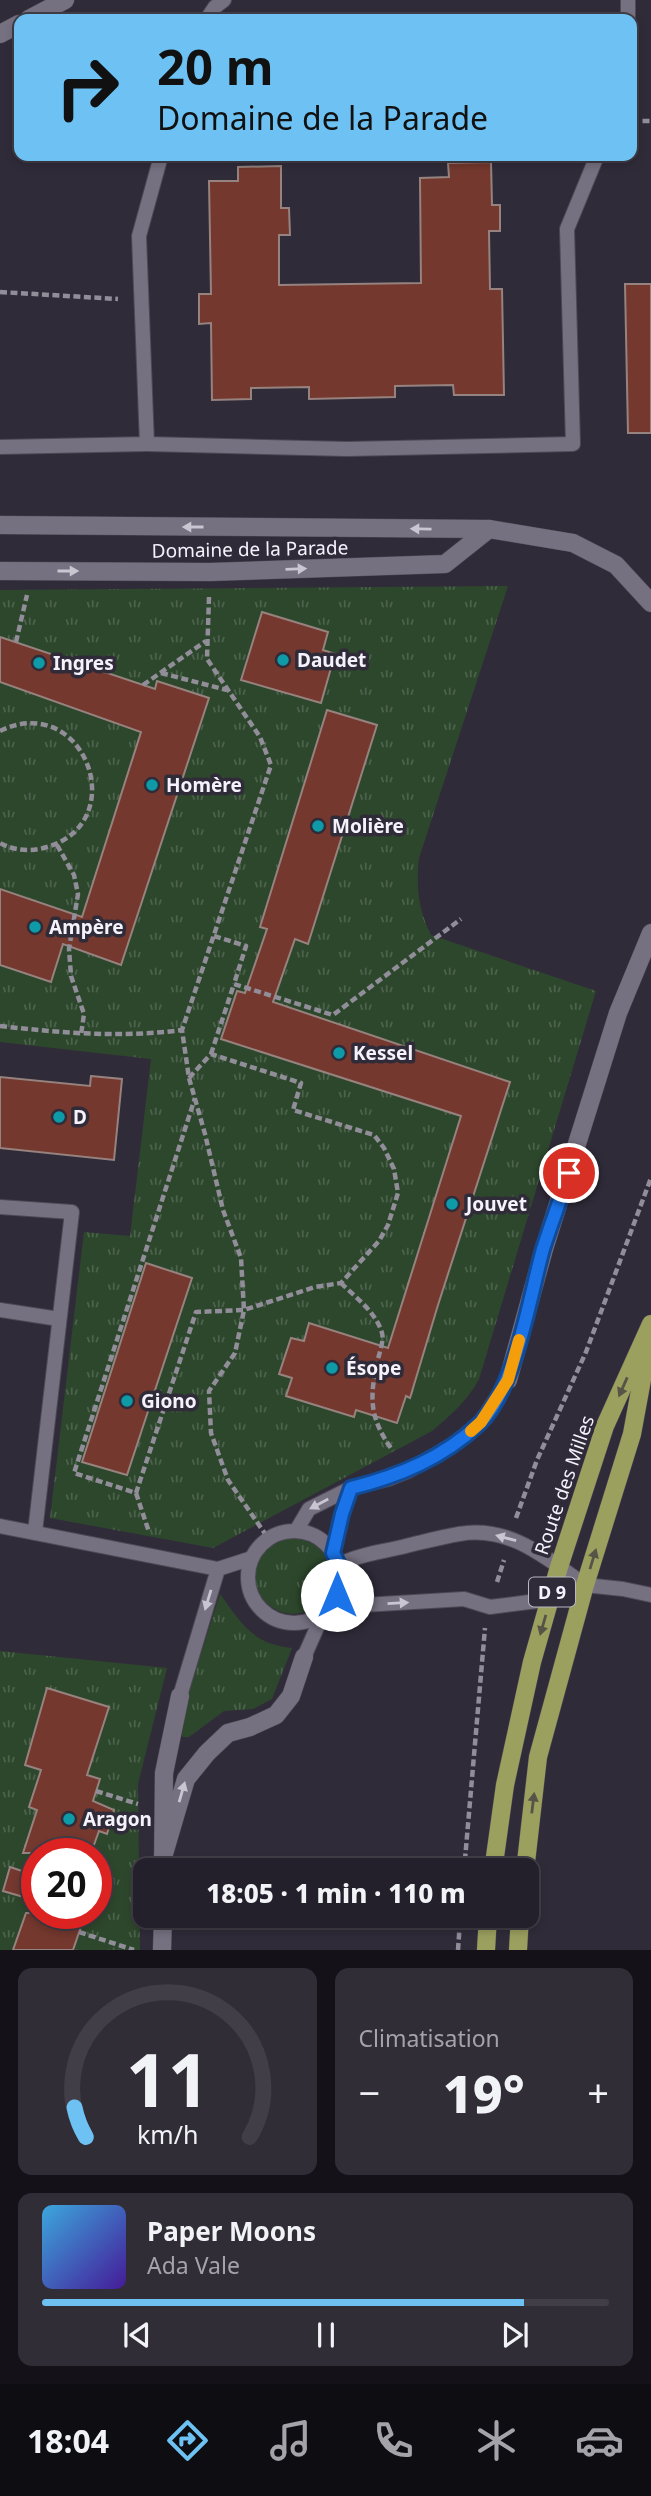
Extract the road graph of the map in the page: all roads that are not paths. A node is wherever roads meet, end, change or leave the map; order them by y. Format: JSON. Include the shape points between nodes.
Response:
{"nodes":[{"id":1,"x":65,"y":0,"type":"edge"},
{"id":2,"x":225,"y":0,"type":"edge"},
{"id":3,"x":38,"y":14,"type":"edge"},
{"id":4,"x":210,"y":14,"type":"edge"},
{"id":5,"x":160,"y":161,"type":"edge"},
{"id":6,"x":595,"y":161,"type":"edge"},
{"id":7,"x":147,"y":444,"type":"junction"},
{"id":8,"x":0,"y":447,"type":"edge"},
{"id":9,"x":0,"y":525,"type":"edge"},
{"id":10,"x":489,"y":529,"type":"junction"},
{"id":11,"x":0,"y":571,"type":"edge"},
{"id":12,"x":651,"y":603,"type":"edge"},
{"id":13,"x":651,"y":933,"type":"edge"},
{"id":14,"x":0,"y":1207,"type":"edge"},
{"id":15,"x":0,"y":1310,"type":"edge"},
{"id":16,"x":59,"y":1319,"type":"junction"},
{"id":17,"x":651,"y":1324,"type":"edge"},
{"id":18,"x":651,"y":1334,"type":"edge"},
{"id":19,"x":508,"y":1380,"type":"joint"},
{"id":20,"x":351,"y":1488,"type":"junction"},
{"id":21,"x":0,"y":1526,"type":"edge"},
{"id":22,"x":296,"y":1531,"type":"junction"},
{"id":23,"x":35,"y":1532,"type":"junction"},
{"id":24,"x":252,"y":1558,"type":"junction"},
{"id":25,"x":336,"y":1559,"type":"junction"},
{"id":26,"x":559,"y":1567,"type":"junction"},
{"id":27,"x":218,"y":1569,"type":"junction"},
{"id":28,"x":585,"y":1585,"type":"junction"},
{"id":29,"x":552,"y":1594,"type":"junction"},
{"id":30,"x":651,"y":1595,"type":"edge"},
{"id":31,"x":326,"y":1611,"type":"junction"},
{"id":32,"x":304,"y":1657,"type":"joint"},
{"id":33,"x":180,"y":1696,"type":"joint"},
{"id":34,"x":163,"y":1858,"type":"edge"},
{"id":35,"x":165,"y":1858,"type":"edge"},
{"id":36,"x":495,"y":1858,"type":"edge"},
{"id":37,"x":526,"y":1858,"type":"edge"},
{"id":38,"x":163,"y":1928,"type":"edge"},
{"id":39,"x":487,"y":1928,"type":"edge"},
{"id":40,"x":519,"y":1928,"type":"edge"},
{"id":41,"x":162,"y":1950,"type":"edge"},
{"id":42,"x":486,"y":1950,"type":"edge"},
{"id":43,"x":518,"y":1950,"type":"edge"}],
"edges":[{"from":1,"to":3,"type":"street"},
{"from":2,"to":4,"type":"lane"},
{"from":5,"to":7,"type":"lane","via":[[139,236]]},
{"from":6,"to":7,"type":"lane","via":[[567,229],[573,444],[347,449]]},
{"from":7,"to":8,"type":"lane"},
{"from":10,"to":9,"type":"street","name":"Domaine de la Parade","one_way":true},
{"from":11,"to":10,"type":"street","name":"Domaine de la Parade","one_way":true,"via":[[210,572],[445,564]]},
{"from":10,"to":12,"type":"street","name":"Domaine de la Parade","via":[[573,543],[616,565]]},
{"from":13,"to":19,"type":"street","via":[[618,1013]]},
{"from":14,"to":16,"type":"lane","via":[[72,1212]]},
{"from":15,"to":16,"type":"lane"},
{"from":16,"to":23,"type":"lane"},
{"from":17,"to":26,"type":"main road","name":"Route des Milles","number":"D 9","one_way":true,"via":[[605,1426]]},
{"from":28,"to":18,"type":"main road","number":"D 9","one_way":true,"via":[[632,1434]]},
{"from":19,"to":20,"type":"lane","via":[[481,1422],[454,1444],[408,1471]]},
{"from":20,"to":22,"type":"lane","one_way":true,"via":[[309,1509]]},
{"from":20,"to":25,"type":"lane"},
{"from":21,"to":23,"type":"lane"},
{"from":22,"to":24,"type":"lane","via":[[268,1538]]},
{"from":22,"to":25,"type":"lane","via":[[324,1541]]},
{"from":23,"to":27,"type":"lane"},
{"from":24,"to":27,"type":"lane"},
{"from":24,"to":31,"type":"lane","via":[[249,1588],[265,1614],[294,1624]]},
{"from":26,"to":25,"type":"lane","one_way":true,"via":[[510,1537],[461,1533]]},
{"from":25,"to":31,"type":"lane","via":[[340,1580]]},
{"from":26,"to":28,"type":"lane"},
{"from":26,"to":29,"type":"main road","name":"Route des Milles","number":"D 9"},
{"from":27,"to":33,"type":"lane","one_way":true},
{"from":28,"to":29,"type":"lane"},
{"from":28,"to":30,"type":"lane"},
{"from":37,"to":28,"type":"main road","number":"D 9","one_way":true,"via":[[538,1757]]},
{"from":31,"to":29,"type":"lane","one_way":true,"via":[[464,1599],[490,1607],[537,1601]]},
{"from":29,"to":36,"type":"main road","name":"Route des Milles","number":"D 9","one_way":true,"via":[[505,1785]]},
{"from":31,"to":32,"type":"lane"},
{"from":35,"to":32,"type":"street","one_way":true,"via":[[186,1779],[228,1733],[276,1715],[291,1696]]},
{"from":33,"to":34,"type":"street","via":[[164,1773]]},
{"from":38,"to":41,"type":"street"},
{"from":39,"to":42,"type":"main road"},
{"from":40,"to":43,"type":"main road"}]}
